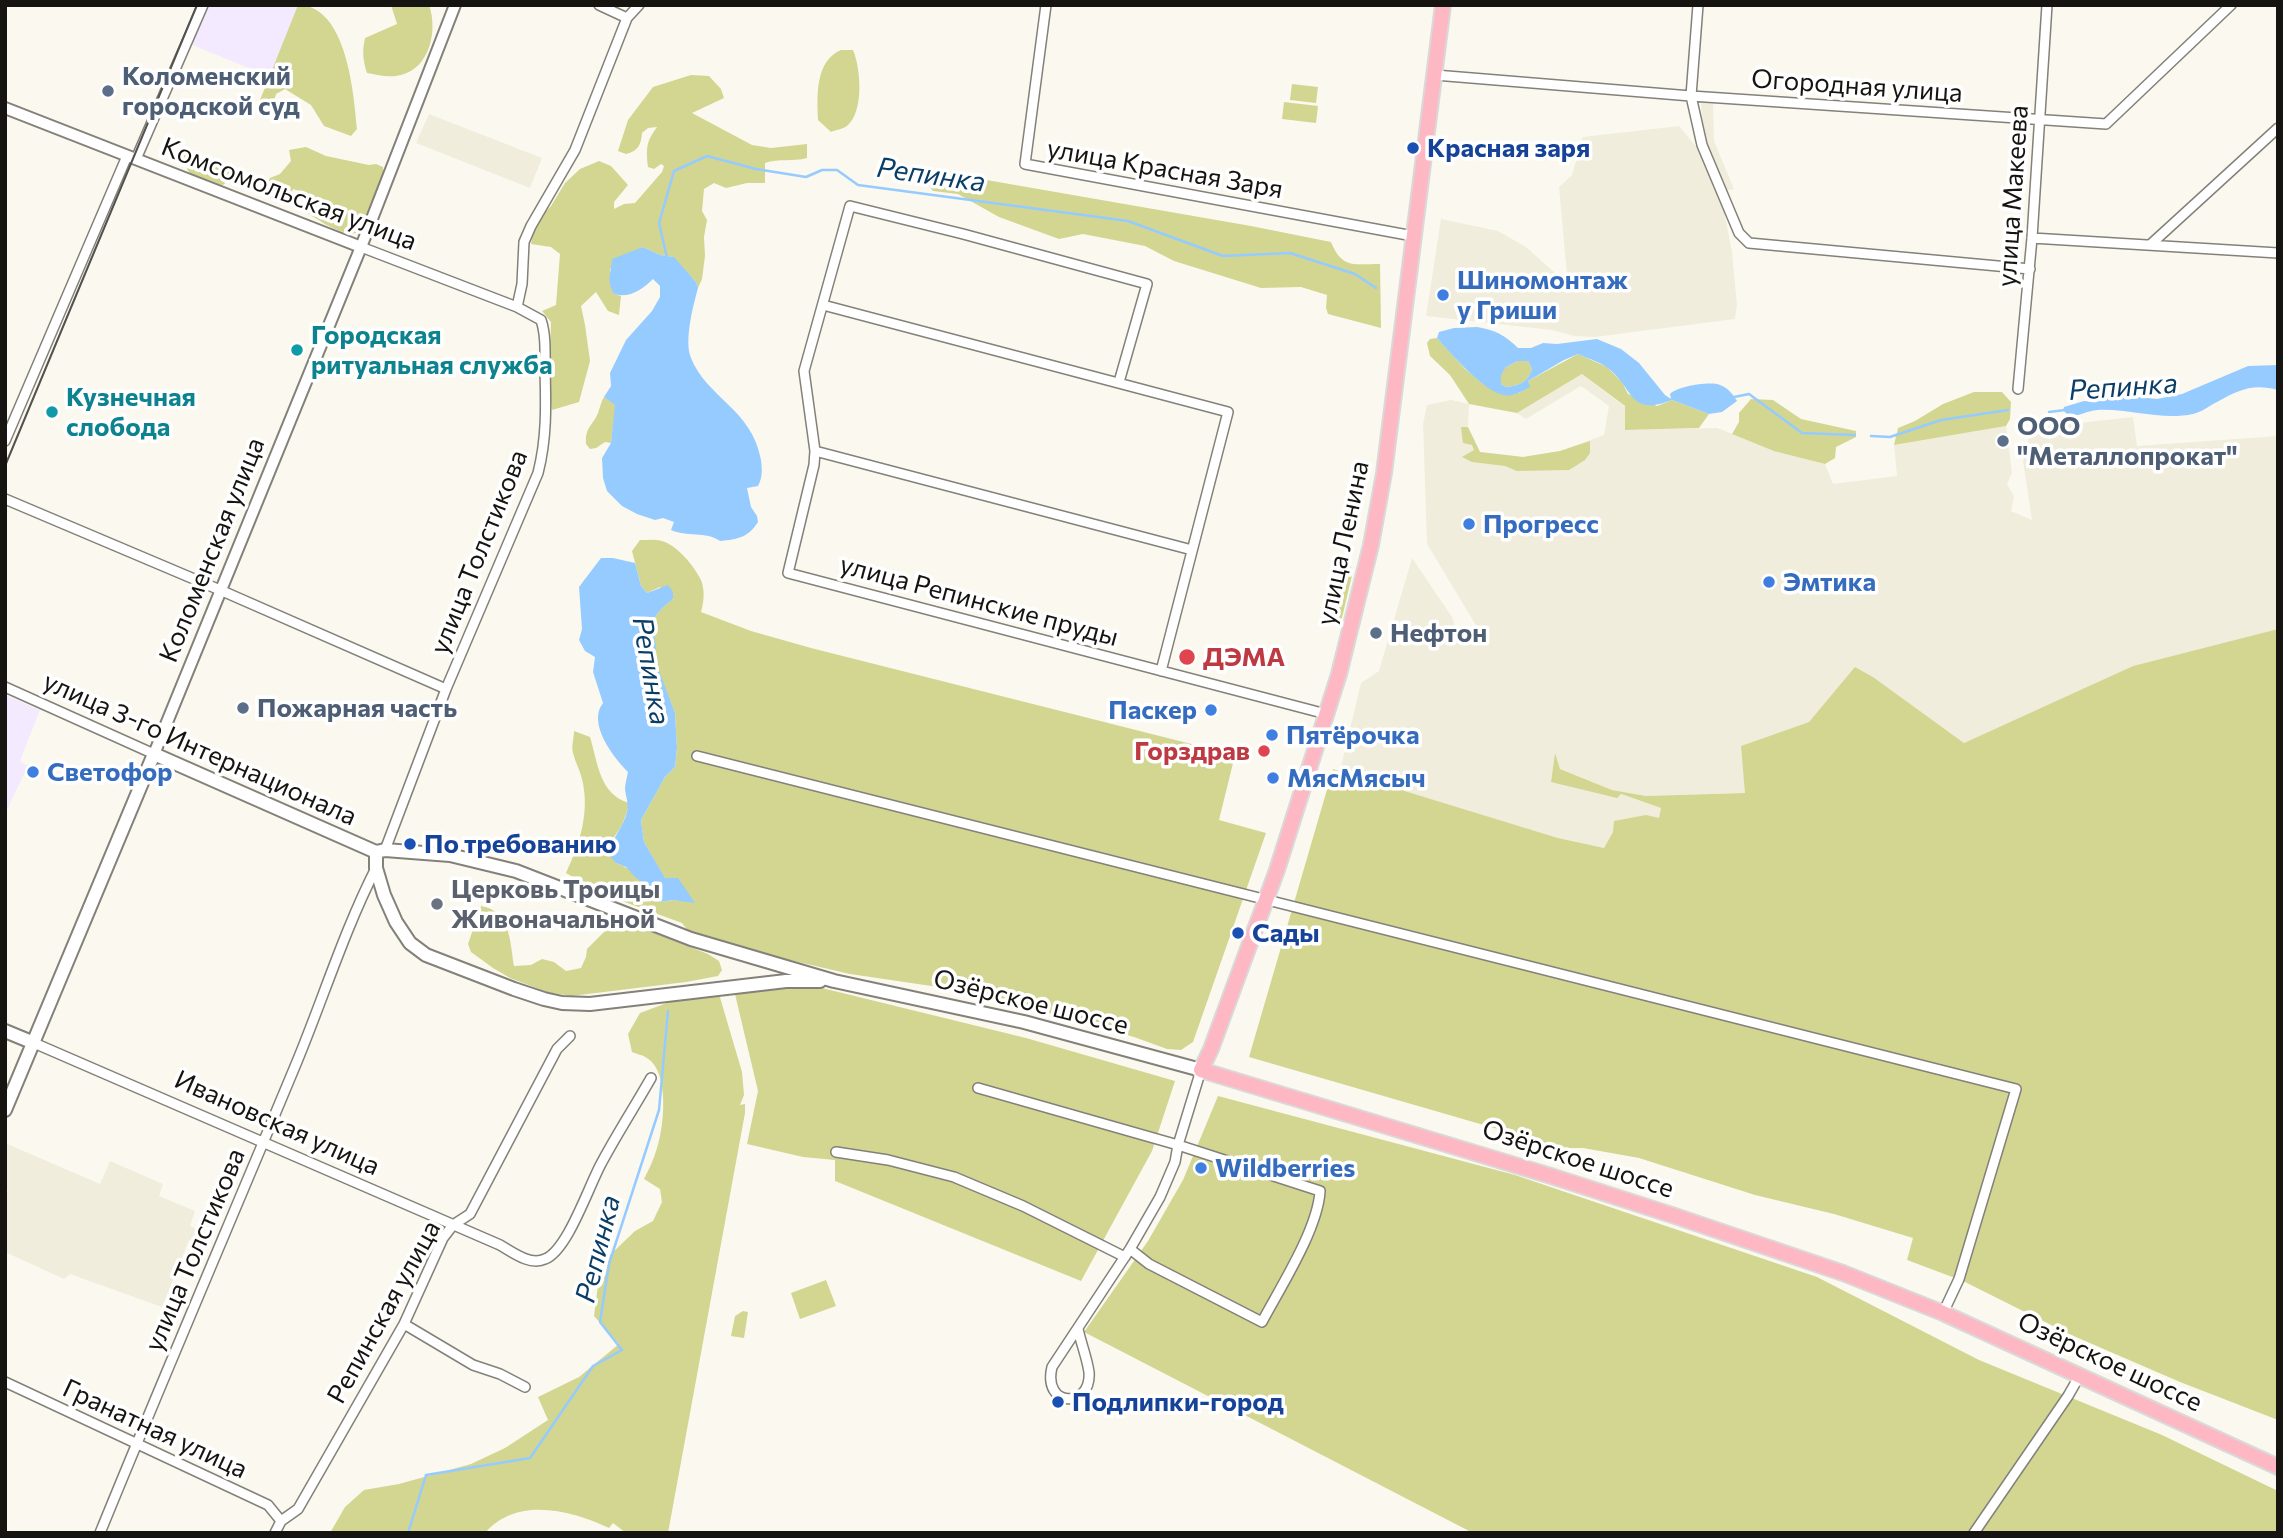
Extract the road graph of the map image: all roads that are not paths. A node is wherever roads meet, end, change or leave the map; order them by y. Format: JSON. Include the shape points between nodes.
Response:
{"nodes":[{"id":1,"x":203,"y":5,"type":"edge"},
{"id":2,"x":455,"y":5,"type":"edge"},
{"id":3,"x":599,"y":5,"type":"edge"},
{"id":4,"x":639,"y":5,"type":"edge"},
{"id":5,"x":1046,"y":5,"type":"edge"},
{"id":6,"x":1443,"y":5,"type":"edge"},
{"id":7,"x":1698,"y":5,"type":"edge"},
{"id":8,"x":2047,"y":5,"type":"edge"},
{"id":9,"x":2231,"y":5,"type":"edge"},
{"id":10,"x":627,"y":18,"type":"junction"},
{"id":11,"x":1435,"y":75,"type":"junction"},
{"id":12,"x":1690,"y":96,"type":"junction"},
{"id":13,"x":5,"y":108,"type":"edge"},
{"id":14,"x":2040,"y":119,"type":"junction"},
{"id":15,"x":2278,"y":128,"type":"edge"},
{"id":16,"x":132,"y":157,"type":"junction"},
{"id":17,"x":1413,"y":236,"type":"junction"},
{"id":18,"x":2032,"y":238,"type":"junction"},
{"id":19,"x":2150,"y":245,"type":"junction"},
{"id":20,"x":361,"y":247,"type":"junction"},
{"id":21,"x":2278,"y":253,"type":"edge"},
{"id":22,"x":2030,"y":269,"type":"junction"},
{"id":23,"x":823,"y":305,"type":"junction"},
{"id":24,"x":517,"y":307,"type":"junction"},
{"id":25,"x":1119,"y":382,"type":"junction"},
{"id":26,"x":2018,"y":389,"type":"dead end"},
{"id":27,"x":5,"y":441,"type":"edge"},
{"id":28,"x":815,"y":450,"type":"junction"},
{"id":29,"x":5,"y":499,"type":"edge"},
{"id":30,"x":1192,"y":550,"type":"junction"},
{"id":31,"x":220,"y":590,"type":"junction"},
{"id":32,"x":1161,"y":671,"type":"junction"},
{"id":33,"x":5,"y":687,"type":"edge"},
{"id":34,"x":446,"y":690,"type":"junction"},
{"id":35,"x":1326,"y":714,"type":"junction"},
{"id":36,"x":154,"y":754,"type":"junction"},
{"id":37,"x":697,"y":756,"type":"dead end"},
{"id":38,"x":380,"y":851,"type":"junction"},
{"id":39,"x":376,"y":868,"type":"junction"},
{"id":40,"x":1266,"y":899,"type":"junction"},
{"id":41,"x":834,"y":981,"type":"junction"},
{"id":42,"x":5,"y":1031,"type":"edge"},
{"id":43,"x":570,"y":1037,"type":"dead end"},
{"id":44,"x":34,"y":1043,"type":"junction"},
{"id":45,"x":1201,"y":1070,"type":"junction"},
{"id":46,"x":651,"y":1077,"type":"dead end"},
{"id":47,"x":978,"y":1088,"type":"dead end"},
{"id":48,"x":5,"y":1110,"type":"edge"},
{"id":49,"x":263,"y":1141,"type":"junction"},
{"id":50,"x":1178,"y":1144,"type":"junction"},
{"id":51,"x":836,"y":1152,"type":"dead end"},
{"id":52,"x":453,"y":1225,"type":"junction"},
{"id":53,"x":1128,"y":1253,"type":"junction"},
{"id":54,"x":1943,"y":1313,"type":"junction"},
{"id":55,"x":404,"y":1324,"type":"junction"},
{"id":56,"x":1077,"y":1329,"type":"junction"},
{"id":57,"x":2080,"y":1375,"type":"junction"},
{"id":58,"x":5,"y":1382,"type":"edge"},
{"id":59,"x":525,"y":1387,"type":"dead end"},
{"id":60,"x":136,"y":1442,"type":"junction"},
{"id":61,"x":2278,"y":1467,"type":"edge"},
{"id":62,"x":281,"y":1521,"type":"junction"},
{"id":63,"x":100,"y":1533,"type":"edge"},
{"id":64,"x":275,"y":1533,"type":"edge"},
{"id":65,"x":1974,"y":1533,"type":"edge"}],
"edges":[{"from":1,"to":16,"type":"street"},
{"from":2,"to":20,"type":"street","name":"Коломенская улица"},
{"from":3,"to":10,"type":"street"},
{"from":4,"to":10,"type":"street"},
{"from":5,"to":17,"type":"street","name":"улица Красная Заря","via":[[1025,164]]},
{"from":6,"to":11,"type":"main road","name":"улица Ленина"},
{"from":7,"to":12,"type":"street"},
{"from":8,"to":14,"type":"street","name":"улица Макеева"},
{"from":9,"to":14,"type":"street","name":"Огородная улица","via":[[2106,124]]},
{"from":10,"to":24,"type":"street","via":[[575,150],[524,242]]},
{"from":11,"to":12,"type":"street","name":"Огородная улица"},
{"from":11,"to":17,"type":"main road","name":"улица Ленина"},
{"from":12,"to":14,"type":"street","name":"Огородная улица"},
{"from":12,"to":22,"type":"street","via":[[1702,145],[1739,233],[1749,243]]},
{"from":13,"to":16,"type":"street","name":"Комсомольская улица"},
{"from":14,"to":18,"type":"street","name":"улица Макеева"},
{"from":15,"to":19,"type":"street"},
{"from":16,"to":20,"type":"street","name":"Комсомольская улица"},
{"from":16,"to":27,"type":"street"},
{"from":17,"to":35,"type":"main road","name":"улица Ленина","via":[[1382,485],[1349,638]]},
{"from":18,"to":19,"type":"street"},
{"from":18,"to":22,"type":"street","name":"улица Макеева"},
{"from":19,"to":21,"type":"street"},
{"from":20,"to":24,"type":"street","name":"Комсомольская улица"},
{"from":20,"to":31,"type":"street","name":"Коломенская улица"},
{"from":22,"to":26,"type":"street","name":"улица Макеева"},
{"from":23,"to":25,"type":"street"},
{"from":23,"to":25,"type":"street","name":"улица Репинские пруды","via":[[850,206],[963,234],[1147,284]]},
{"from":23,"to":28,"type":"street","name":"улица Репинские пруды","via":[[804,371]]},
{"from":24,"to":34,"type":"street","name":"улица Толстикова","via":[[541,320],[544,329],[544,449],[530,496]]},
{"from":25,"to":30,"type":"street","via":[[1228,412]]},
{"from":28,"to":30,"type":"street"},
{"from":28,"to":32,"type":"street","name":"улица Репинские пруды","via":[[788,573]]},
{"from":29,"to":31,"type":"street"},
{"from":30,"to":32,"type":"street"},
{"from":31,"to":34,"type":"street"},
{"from":31,"to":36,"type":"street","name":"Коломенская улица"},
{"from":32,"to":35,"type":"street"},
{"from":33,"to":36,"type":"street","name":"улица 3-го Интернационала"},
{"from":34,"to":38,"type":"street","name":"улица Толстикова"},
{"from":35,"to":40,"type":"main road","name":"улица Ленина"},
{"from":36,"to":38,"type":"main road","name":"улица 3-го Интернационала"},
{"from":36,"to":44,"type":"main road","name":"Коломенская улица"},
{"from":37,"to":40,"type":"street"},
{"from":38,"to":39,"type":"main road","name":"улица 3-го Интернационала"},
{"from":38,"to":41,"type":"main road","name":"улица 3-го Интернационала","via":[[450,855],[516,871],[691,939]]},
{"from":39,"to":41,"type":"main road","name":"улица 3-го Интернационала","via":[[396,922],[410,943],[426,955],[562,1003],[601,1003],[786,981]]},
{"from":39,"to":49,"type":"street","name":"улица Толстикова"},
{"from":40,"to":45,"type":"main road","name":"улица Ленина"},
{"from":40,"to":54,"type":"street","via":[[2016,1089],[1959,1279]]},
{"from":41,"to":45,"type":"main road","name":"Озёрское шоссе","via":[[1024,1022]]},
{"from":42,"to":44,"type":"main road","name":"Ивановская улица"},
{"from":43,"to":52,"type":"street","name":"Репинская улица","via":[[557,1049],[470,1214]]},
{"from":44,"to":48,"type":"main road","name":"Коломенская улица"},
{"from":44,"to":49,"type":"street","name":"Ивановская улица"},
{"from":45,"to":50,"type":"street"},
{"from":45,"to":54,"type":"main road","name":"Озёрское шоссе","via":[[1675,1216],[1843,1273]]},
{"from":46,"to":52,"type":"street","name":"Ивановская улица","via":[[555,1252],[530,1261]]},
{"from":47,"to":50,"type":"street"},
{"from":49,"to":52,"type":"street","name":"Ивановская улица"},
{"from":49,"to":60,"type":"street","name":"улица Толстикова"},
{"from":50,"to":53,"type":"street","via":[[1160,1197]]},
{"from":50,"to":53,"type":"street","via":[[1320,1191],[1307,1236],[1262,1322]]},
{"from":51,"to":53,"type":"street","via":[[954,1177]]},
{"from":52,"to":55,"type":"street","name":"Репинская улица"},
{"from":53,"to":56,"type":"street"},
{"from":54,"to":57,"type":"main road","name":"Озёрское шоссе"},
{"from":55,"to":59,"type":"street","via":[[473,1366]]},
{"from":55,"to":62,"type":"street","name":"Репинская улица","via":[[298,1509]]},
{"from":56,"to":56,"type":"street","via":[[1049,1378],[1052,1391],[1072,1400],[1087,1387],[1089,1372]]},
{"from":57,"to":61,"type":"main road","name":"Озёрское шоссе"},
{"from":57,"to":65,"type":"street"},
{"from":58,"to":60,"type":"street","name":"Гранатная улица"},
{"from":60,"to":62,"type":"street","name":"Гранатная улица","via":[[268,1505]]},
{"from":60,"to":63,"type":"street","name":"улица Толстикова"},
{"from":62,"to":64,"type":"street","name":"Репинская улица"}]}
